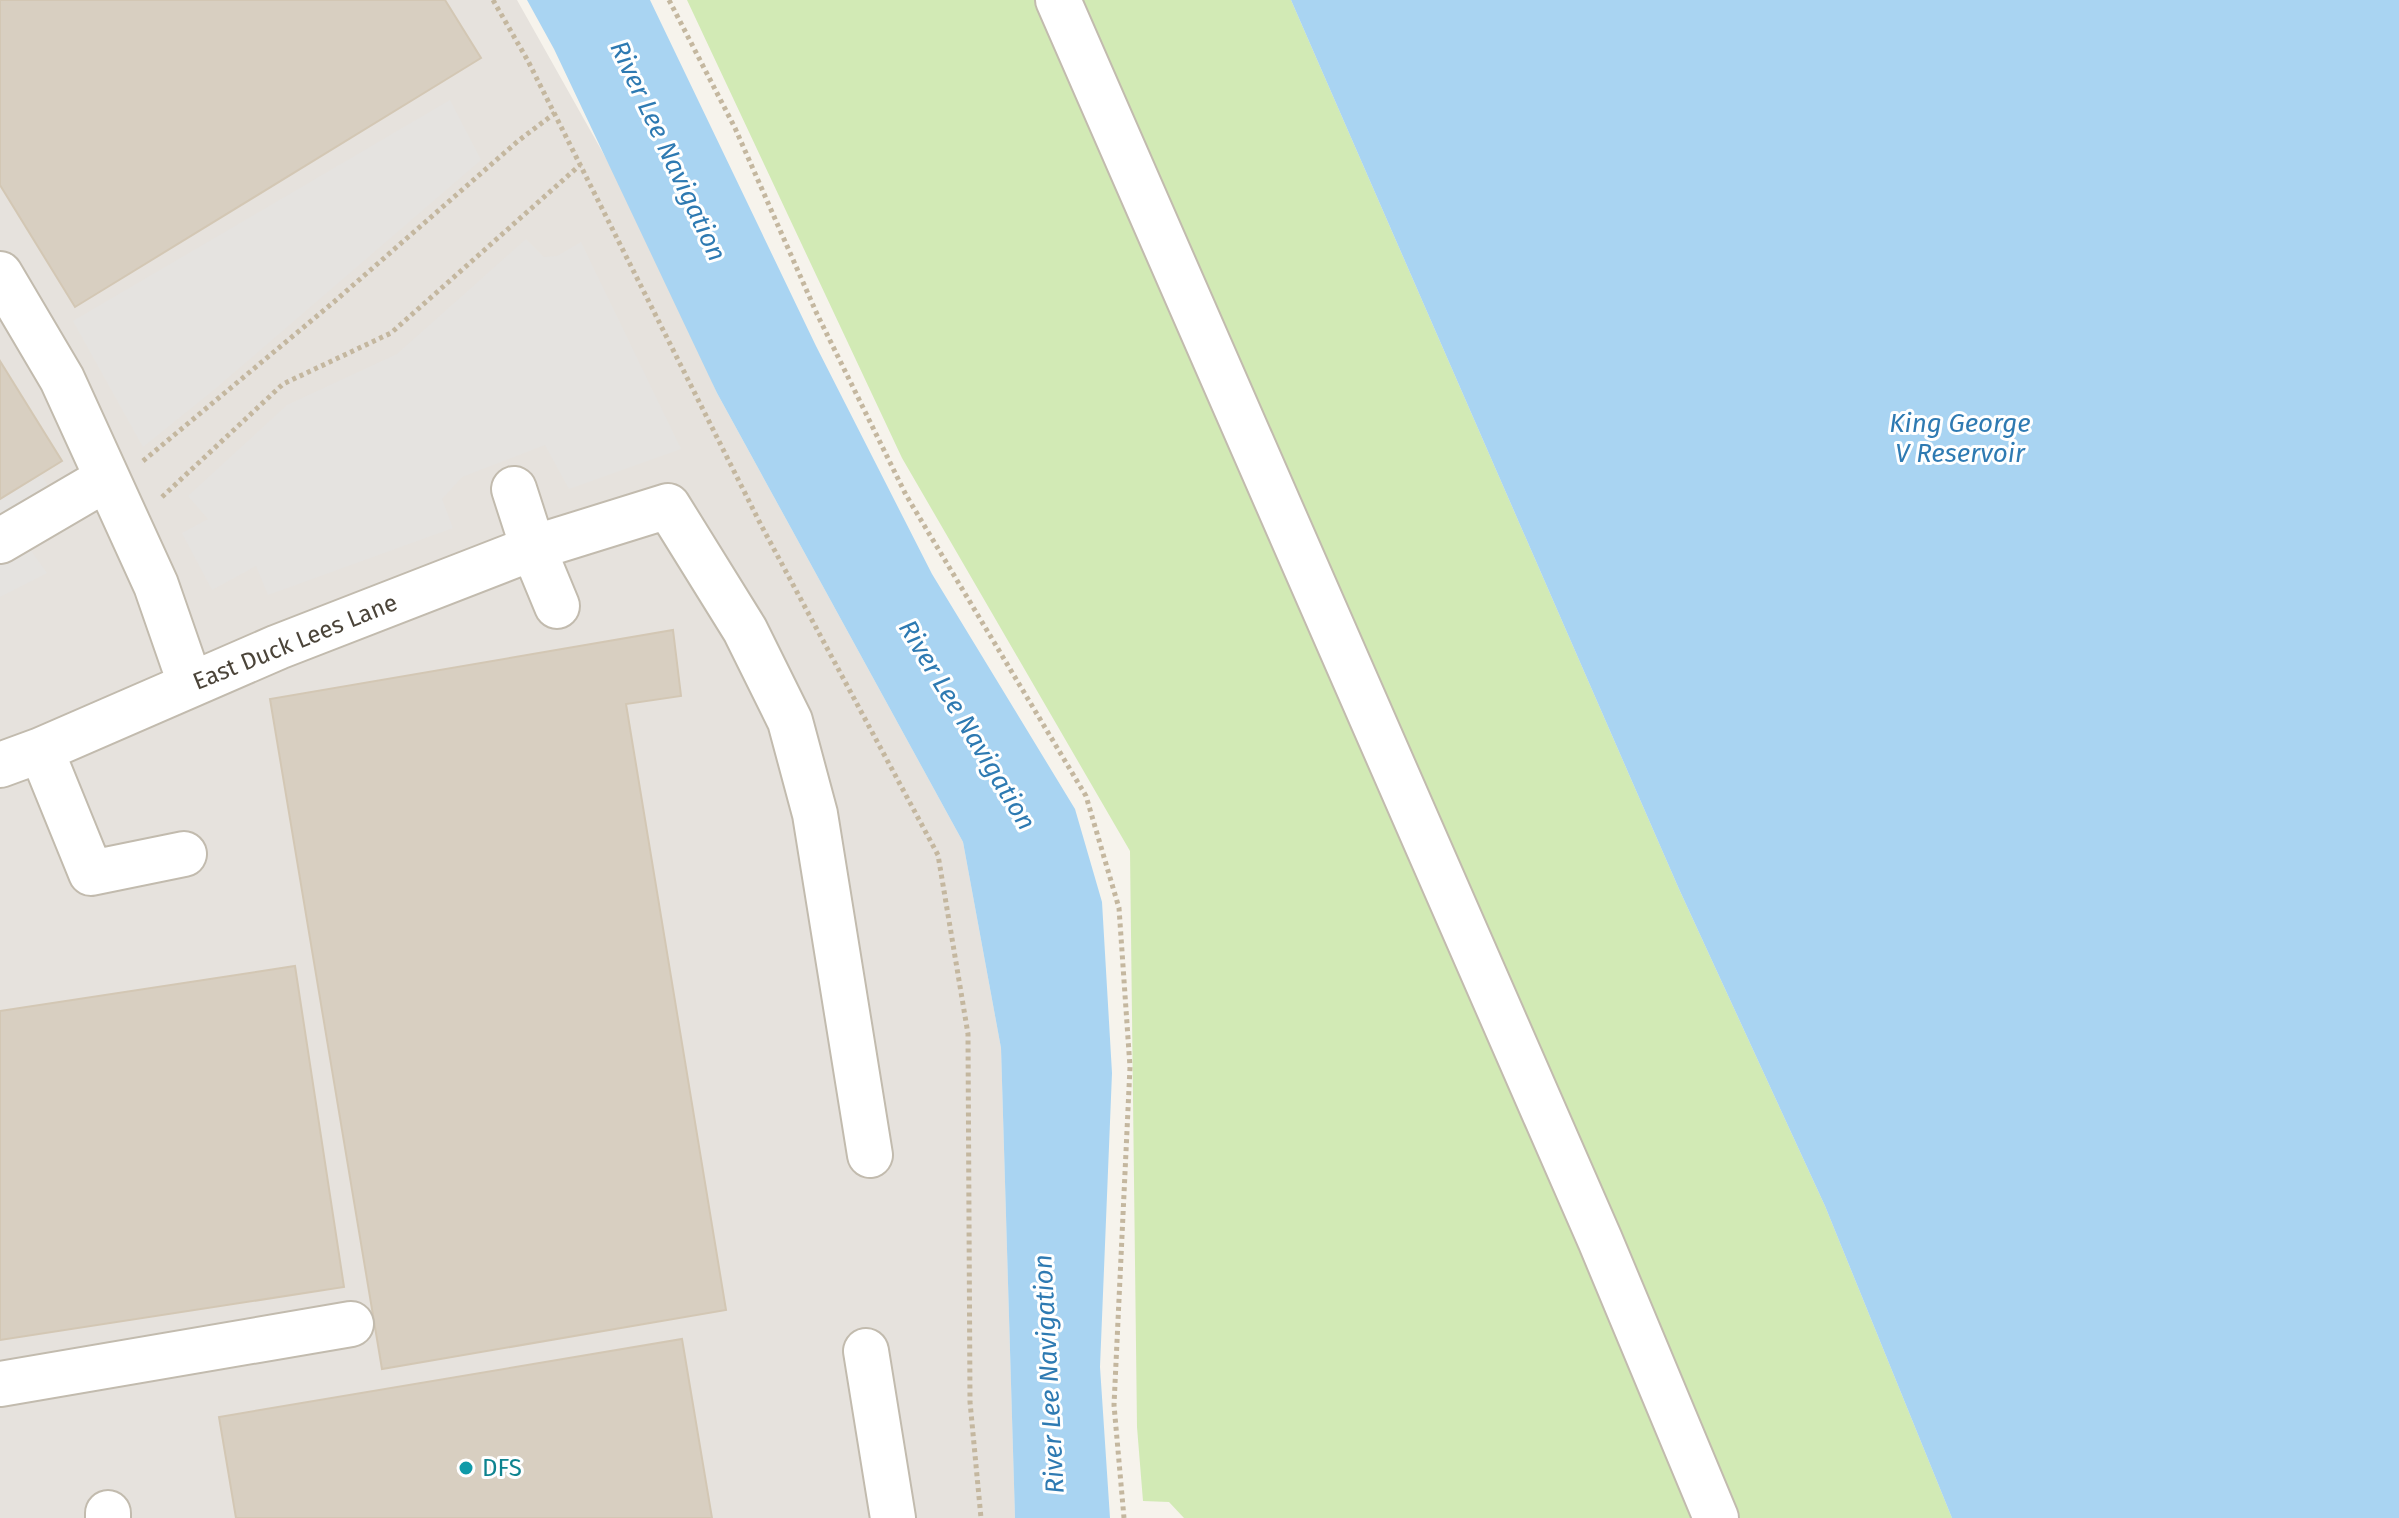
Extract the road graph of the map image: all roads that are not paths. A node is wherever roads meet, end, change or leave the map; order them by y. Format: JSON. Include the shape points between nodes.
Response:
{"nodes":[{"id":1,"x":1058,"y":0,"type":"edge"},
{"id":2,"x":0,"y":274,"type":"edge"},
{"id":3,"x":108,"y":484,"type":"junction"},
{"id":4,"x":514,"y":489,"type":"dead end"},
{"id":5,"x":0,"y":541,"type":"edge"},
{"id":6,"x":533,"y":548,"type":"junction"},
{"id":7,"x":557,"y":606,"type":"dead end"},
{"id":8,"x":190,"y":683,"type":"junction"},
{"id":9,"x":41,"y":750,"type":"junction"},
{"id":10,"x":0,"y":765,"type":"edge"},
{"id":11,"x":184,"y":854,"type":"dead end"},
{"id":12,"x":870,"y":1155,"type":"dead end"},
{"id":13,"x":351,"y":1324,"type":"dead end"},
{"id":14,"x":866,"y":1351,"type":"dead end"},
{"id":15,"x":0,"y":1384,"type":"edge"},
{"id":16,"x":893,"y":1518,"type":"edge"},
{"id":17,"x":1716,"y":1518,"type":"edge"}],
"edges":[{"from":1,"to":17,"type":"street","via":[[1600,1240]]},
{"from":2,"to":3,"type":"street","via":[[62,379]]},
{"from":3,"to":5,"type":"street"},
{"from":3,"to":8,"type":"street","via":[[156,585]]},
{"from":4,"to":6,"type":"street"},
{"from":6,"to":7,"type":"street"},
{"from":6,"to":8,"type":"street","name":"East Duck Lees Lane"},
{"from":6,"to":12,"type":"street","name":"East Duck Lees Lane","via":[[668,506],[745,630],[790,721],[815,814]]},
{"from":8,"to":9,"type":"street","name":"East Duck Lees Lane"},
{"from":9,"to":10,"type":"street","name":"East Duck Lees Lane"},
{"from":9,"to":11,"type":"street","via":[[91,873]]},
{"from":13,"to":15,"type":"street"},
{"from":14,"to":16,"type":"street"}]}
